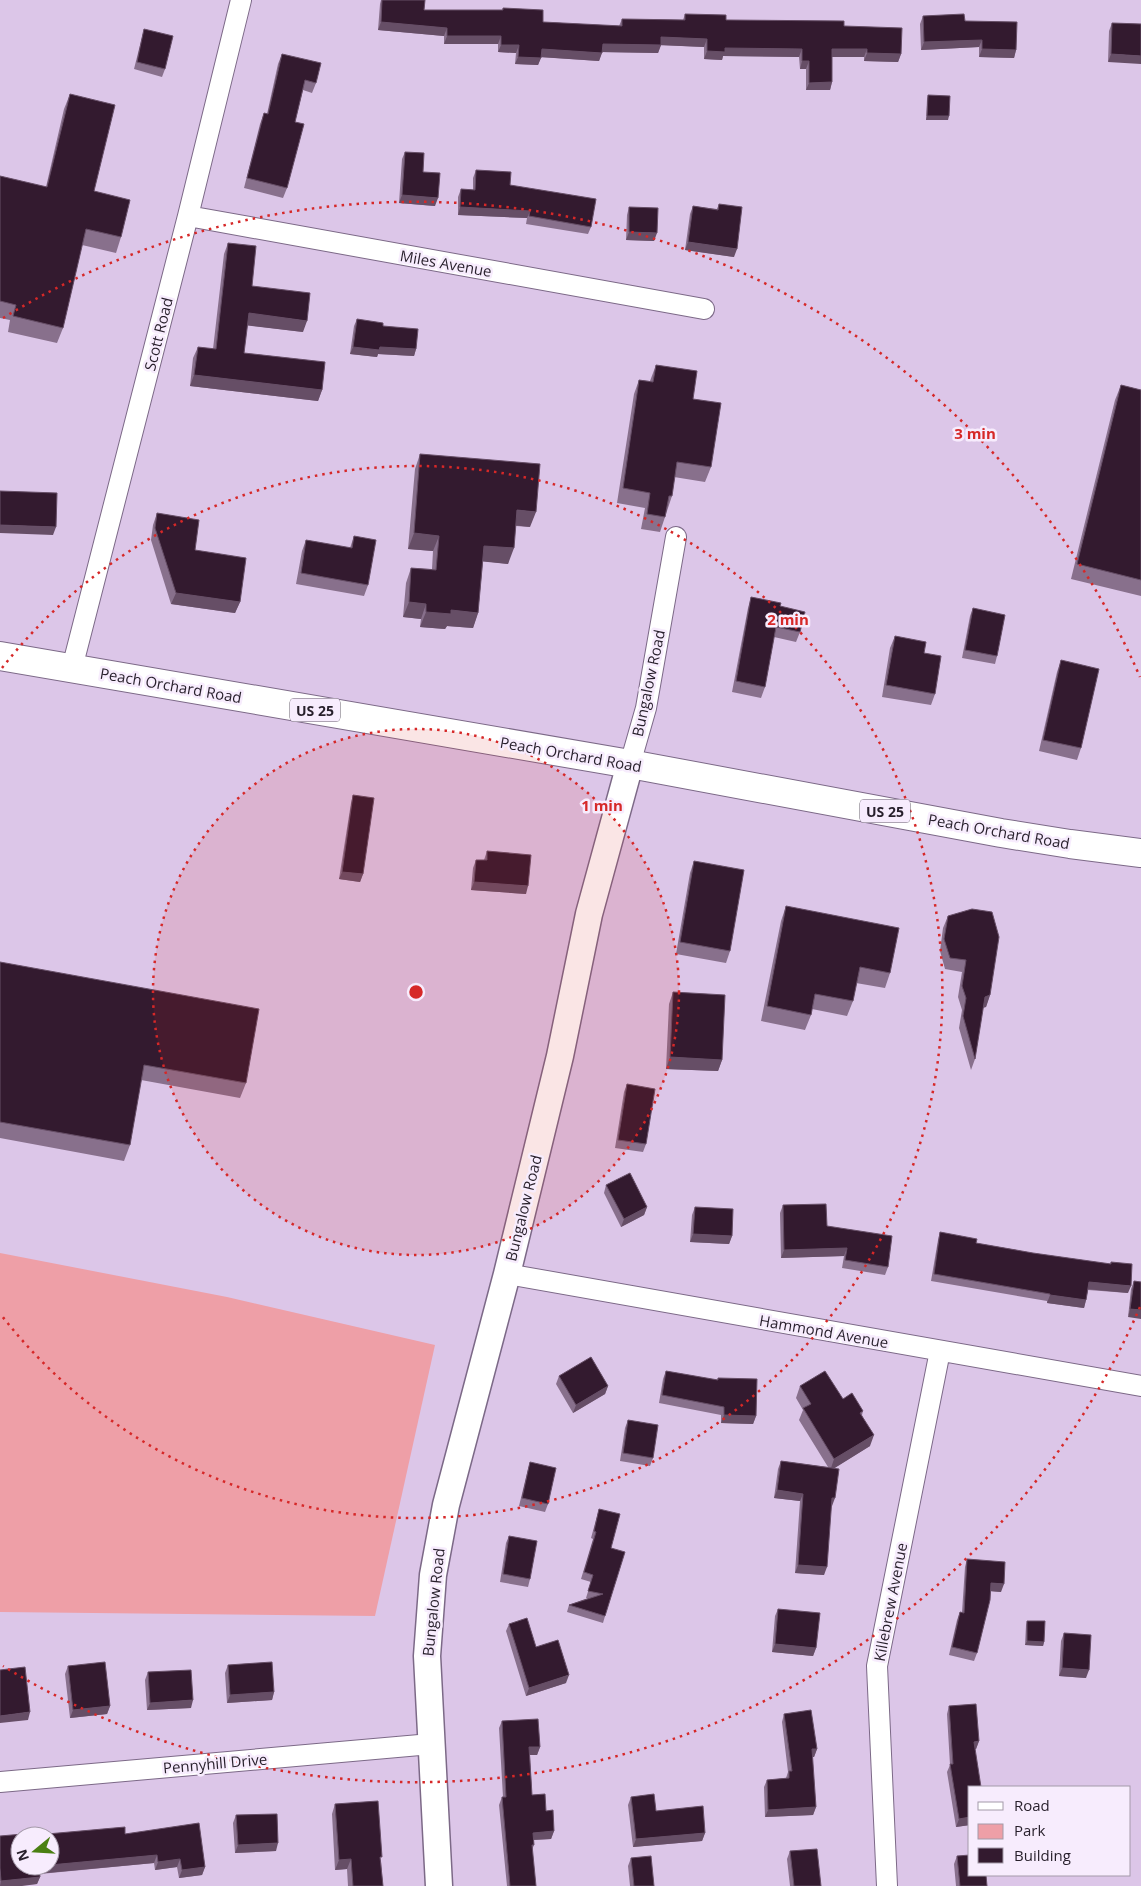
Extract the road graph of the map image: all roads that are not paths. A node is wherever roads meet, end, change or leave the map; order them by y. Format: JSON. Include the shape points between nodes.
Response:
{"nodes":[{"id":1,"x":241,"y":0,"type":"edge"},
{"id":2,"x":188,"y":216,"type":"junction"},
{"id":3,"x":704,"y":310,"type":"dead end"},
{"id":4,"x":676,"y":537,"type":"dead end"},
{"id":5,"x":0,"y":656,"type":"edge"},
{"id":6,"x":72,"y":668,"type":"junction"},
{"id":7,"x":630,"y":764,"type":"junction"},
{"id":8,"x":1141,"y":853,"type":"edge"},
{"id":9,"x":507,"y":1274,"type":"junction"},
{"id":10,"x":940,"y":1351,"type":"junction"},
{"id":11,"x":1141,"y":1386,"type":"edge"},
{"id":12,"x":431,"y":1744,"type":"junction"},
{"id":13,"x":0,"y":1782,"type":"edge"},
{"id":14,"x":439,"y":1886,"type":"edge"},
{"id":15,"x":888,"y":1886,"type":"edge"}],
"edges":[{"from":1,"to":2,"type":"street","name":"Scott Road"},
{"from":2,"to":3,"type":"street","name":"Miles Avenue"},
{"from":2,"to":6,"type":"street","name":"Scott Road"},
{"from":4,"to":7,"type":"street","name":"Bungalow Road","via":[[646,708]]},
{"from":5,"to":6,"type":"main road","name":"Peach Orchard Road","number":"US 25"},
{"from":6,"to":7,"type":"main road","name":"Peach Orchard Road","number":"US 25"},
{"from":7,"to":8,"type":"main road","name":"Peach Orchard Road","number":"US 25","via":[[1001,832]]},
{"from":7,"to":9,"type":"street","name":"Bungalow Road","via":[[589,914],[560,1056]]},
{"from":9,"to":10,"type":"street","name":"Hammond Avenue"},
{"from":9,"to":12,"type":"street","name":"Bungalow Road","via":[[446,1505],[433,1575],[427,1656]]},
{"from":10,"to":11,"type":"street","name":"Hammond Avenue"},
{"from":10,"to":15,"type":"street","name":"Killebrew Avenue","via":[[877,1666]]},
{"from":12,"to":13,"type":"street","name":"Pennyhill Drive"},
{"from":12,"to":14,"type":"street","name":"Bungalow Road"}]}
